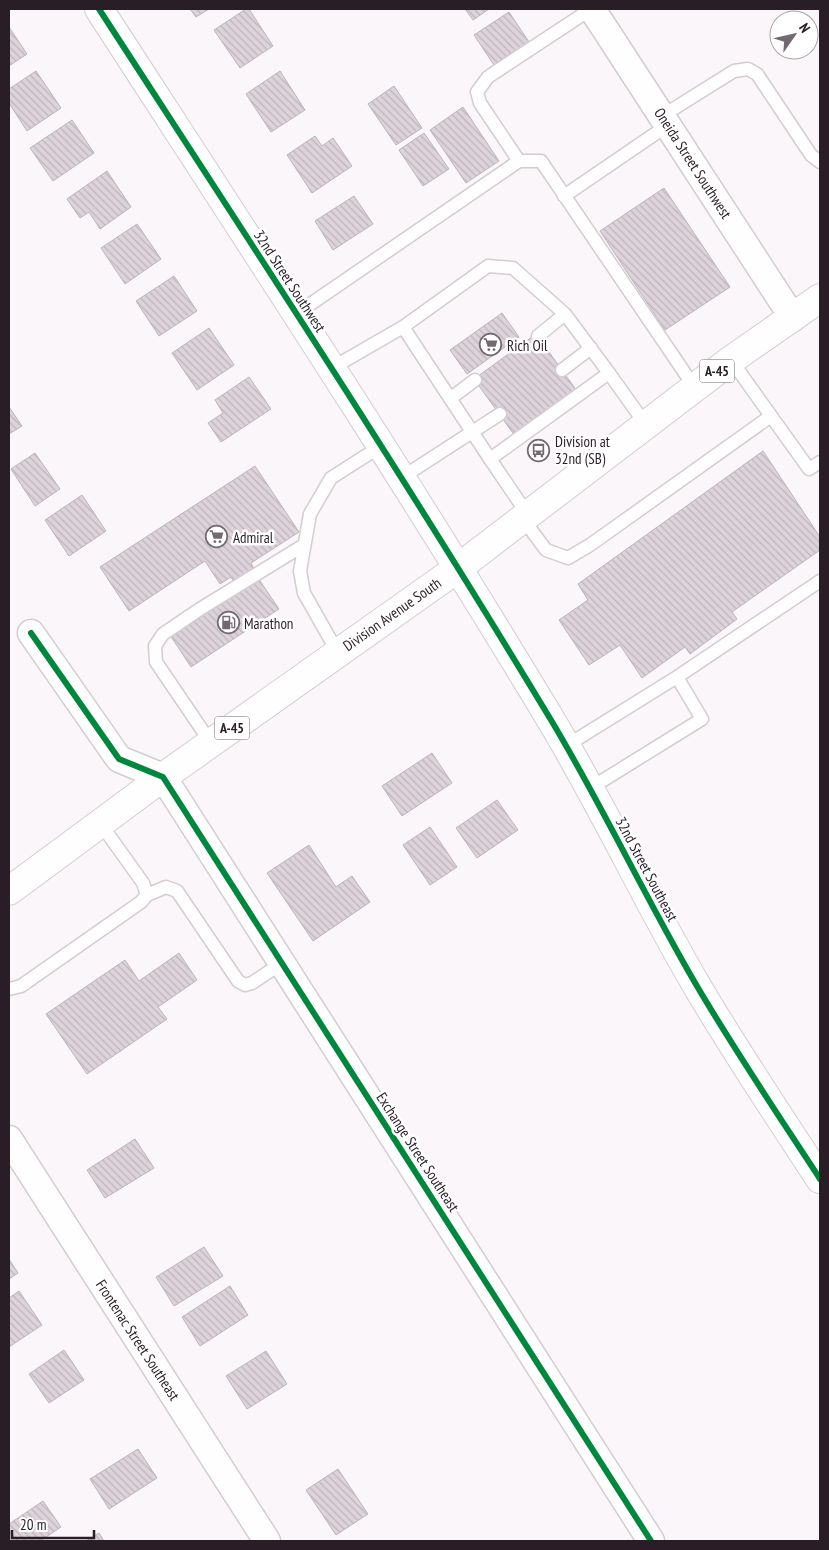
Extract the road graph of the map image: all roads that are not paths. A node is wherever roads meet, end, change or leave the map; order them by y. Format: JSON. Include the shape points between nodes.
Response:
{"nodes":[{"id":1,"x":99,"y":9,"type":"edge"},
{"id":2,"x":591,"y":9,"type":"edge"},
{"id":3,"x":665,"y":120,"type":"junction"},
{"id":4,"x":519,"y":160,"type":"junction"},
{"id":5,"x":820,"y":162,"type":"edge"},
{"id":6,"x":564,"y":196,"type":"junction"},
{"id":7,"x":820,"y":298,"type":"edge"},
{"id":8,"x":296,"y":314,"type":"junction"},
{"id":9,"x":565,"y":314,"type":"junction"},
{"id":10,"x":793,"y":318,"type":"junction"},
{"id":11,"x":404,"y":327,"type":"junction"},
{"id":12,"x":538,"y":336,"type":"dead end"},
{"id":13,"x":591,"y":348,"type":"junction"},
{"id":14,"x":732,"y":360,"type":"junction"},
{"id":15,"x":332,"y":368,"type":"junction"},
{"id":16,"x":562,"y":370,"type":"dead end"},
{"id":17,"x":608,"y":373,"type":"junction"},
{"id":18,"x":476,"y":380,"type":"dead end"},
{"id":19,"x":695,"y":388,"type":"junction"},
{"id":20,"x":451,"y":398,"type":"junction"},
{"id":21,"x":500,"y":414,"type":"dead end"},
{"id":22,"x":771,"y":416,"type":"junction"},
{"id":23,"x":646,"y":424,"type":"junction"},
{"id":24,"x":472,"y":432,"type":"junction"},
{"id":25,"x":381,"y":446,"type":"junction"},
{"id":26,"x":490,"y":459,"type":"junction"},
{"id":27,"x":820,"y":462,"type":"edge"},
{"id":28,"x":401,"y":478,"type":"junction"},
{"id":29,"x":526,"y":517,"type":"junction"},
{"id":30,"x":304,"y":546,"type":"junction"},
{"id":31,"x":458,"y":568,"type":"junction"},
{"id":32,"x":820,"y":581,"type":"edge"},
{"id":33,"x":31,"y":632,"type":"dead end"},
{"id":34,"x":338,"y":653,"type":"junction"},
{"id":35,"x":677,"y":677,"type":"junction"},
{"id":36,"x":211,"y":743,"type":"junction"},
{"id":37,"x":566,"y":746,"type":"junction"},
{"id":38,"x":164,"y":776,"type":"junction"},
{"id":39,"x":589,"y":789,"type":"junction"},
{"id":40,"x":100,"y":823,"type":"junction"},
{"id":41,"x":9,"y":891,"type":"edge"},
{"id":42,"x":147,"y":895,"type":"junction"},
{"id":43,"x":282,"y":963,"type":"junction"},
{"id":44,"x":9,"y":989,"type":"edge"},
{"id":45,"x":9,"y":1138,"type":"edge"},
{"id":46,"x":820,"y":1178,"type":"edge"},
{"id":47,"x":268,"y":1541,"type":"edge"},
{"id":48,"x":651,"y":1541,"type":"edge"}],
"edges":[{"from":1,"to":8,"type":"street","name":"32nd Street Southwest"},
{"from":2,"to":3,"type":"street","name":"Oneida Street Southwest"},
{"from":2,"to":4,"type":"lane","via":[[488,77],[477,92],[480,103]]},
{"from":3,"to":5,"type":"lane","via":[[734,71],[748,69],[757,74],[811,155]]},
{"from":3,"to":6,"type":"lane"},
{"from":3,"to":10,"type":"street","name":"Oneida Street Southwest"},
{"from":4,"to":6,"type":"lane","via":[[540,161]]},
{"from":4,"to":8,"type":"lane"},
{"from":6,"to":19,"type":"lane"},
{"from":7,"to":10,"type":"street","name":"Division Avenue South","number":"A-45"},
{"from":8,"to":15,"type":"street","name":"32nd Street Southwest"},
{"from":9,"to":11,"type":"lane","via":[[513,268],[488,266]]},
{"from":9,"to":12,"type":"lane"},
{"from":9,"to":13,"type":"lane"},
{"from":10,"to":14,"type":"street","name":"Division Avenue South","number":"A-45"},
{"from":11,"to":15,"type":"lane"},
{"from":11,"to":20,"type":"lane"},
{"from":13,"to":16,"type":"lane"},
{"from":13,"to":17,"type":"lane"},
{"from":14,"to":19,"type":"street","name":"Division Avenue South","number":"A-45"},
{"from":14,"to":22,"type":"lane"},
{"from":15,"to":25,"type":"street","name":"32nd Street Southwest"},
{"from":17,"to":23,"type":"lane"},
{"from":17,"to":26,"type":"lane"},
{"from":18,"to":20,"type":"lane"},
{"from":19,"to":23,"type":"street","name":"Division Avenue South","number":"A-45"},
{"from":20,"to":24,"type":"lane"},
{"from":21,"to":24,"type":"lane"},
{"from":22,"to":27,"type":"lane","via":[[809,469]]},
{"from":22,"to":29,"type":"lane","via":[[568,558],[546,550]]},
{"from":23,"to":29,"type":"street","name":"Division Avenue South","number":"A-45"},
{"from":24,"to":26,"type":"lane"},
{"from":24,"to":28,"type":"lane"},
{"from":25,"to":28,"type":"street","name":"32nd Street Southwest"},
{"from":25,"to":30,"type":"lane","via":[[331,478],[310,514]]},
{"from":26,"to":29,"type":"lane"},
{"from":28,"to":31,"type":"street","name":"32nd Street Southwest"},
{"from":29,"to":31,"type":"street","name":"Division Avenue South","number":"A-45"},
{"from":30,"to":34,"type":"lane","via":[[300,572],[304,593]]},
{"from":30,"to":36,"type":"lane","via":[[170,629],[155,646],[156,662]]},
{"from":31,"to":34,"type":"street","name":"Division Avenue South","number":"A-45"},
{"from":31,"to":37,"type":"street","name":"32nd Street Southeast"},
{"from":32,"to":35,"type":"lane"},
{"from":33,"to":38,"type":"street","via":[[119,759]]},
{"from":34,"to":36,"type":"street","name":"Division Avenue South","number":"A-45"},
{"from":35,"to":37,"type":"lane"},
{"from":35,"to":39,"type":"lane","via":[[702,718]]},
{"from":36,"to":38,"type":"street","name":"Division Avenue South","number":"A-45"},
{"from":37,"to":39,"type":"street","name":"32nd Street Southeast"},
{"from":38,"to":40,"type":"street","name":"Division Avenue South","number":"A-45"},
{"from":38,"to":43,"type":"street","name":"Exchange Street Southeast"},
{"from":39,"to":46,"type":"street","name":"32nd Street Southeast","via":[[693,980]]},
{"from":40,"to":41,"type":"street","name":"Division Avenue South","number":"A-45"},
{"from":40,"to":42,"type":"lane","via":[[143,883]]},
{"from":42,"to":43,"type":"lane","via":[[166,887],[177,891],[238,981],[245,985]]},
{"from":42,"to":44,"type":"lane","via":[[21,986]]},
{"from":43,"to":48,"type":"street","name":"Exchange Street Southeast"},
{"from":45,"to":47,"type":"street","name":"Frontenac Street Southeast"}]}
